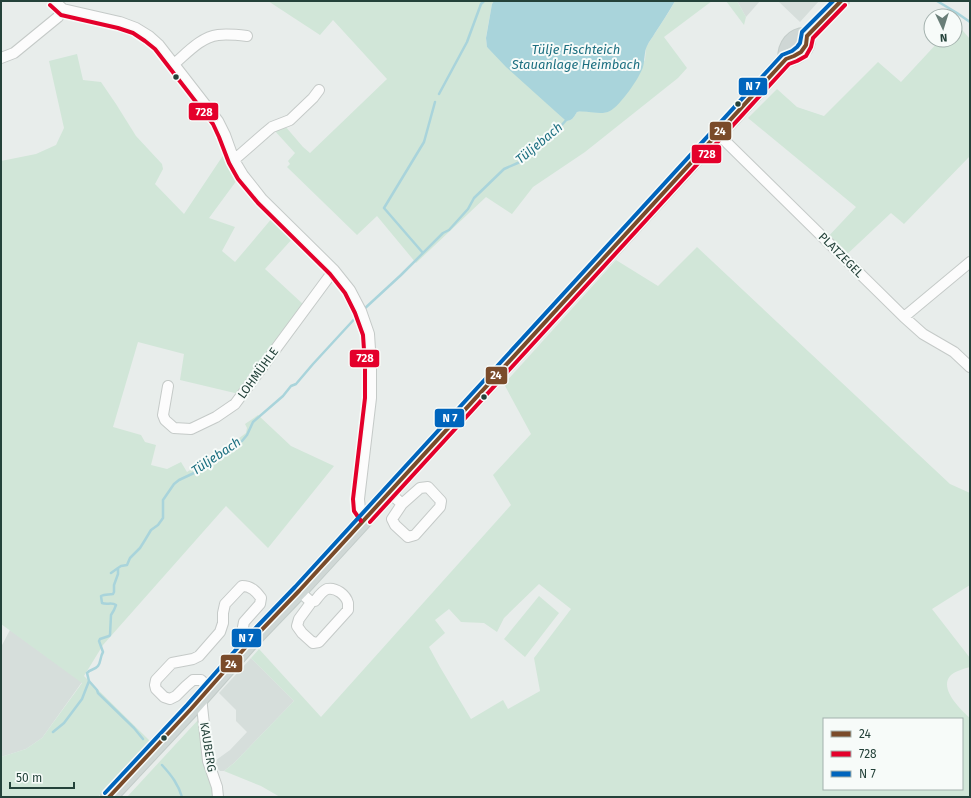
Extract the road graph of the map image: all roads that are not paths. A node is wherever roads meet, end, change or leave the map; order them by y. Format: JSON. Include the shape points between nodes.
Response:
{"nodes":[{"id":1,"x":54,"y":1,"type":"edge"},
{"id":2,"x":840,"y":1,"type":"edge"},
{"id":3,"x":63,"y":9,"type":"junction"},
{"id":4,"x":247,"y":36,"type":"dead end"},
{"id":5,"x":1,"y":58,"type":"edge"},
{"id":6,"x":174,"y":64,"type":"junction"},
{"id":7,"x":319,"y":90,"type":"dead end"},
{"id":8,"x":718,"y":134,"type":"junction"},
{"id":9,"x":234,"y":160,"type":"junction"},
{"id":10,"x":970,"y":262,"type":"edge"},
{"id":11,"x":334,"y":270,"type":"junction"},
{"id":12,"x":904,"y":317,"type":"junction"},
{"id":13,"x":970,"y":367,"type":"edge"},
{"id":14,"x":168,"y":386,"type":"dead end"},
{"id":15,"x":389,"y":492,"type":"junction"},
{"id":16,"x":402,"y":504,"type":"junction"},
{"id":17,"x":366,"y":518,"type":"junction"},
{"id":18,"x":305,"y":596,"type":"junction"},
{"id":19,"x":252,"y":640,"type":"junction"},
{"id":20,"x":205,"y":692,"type":"junction"},
{"id":21,"x":109,"y":797,"type":"edge"},
{"id":22,"x":218,"y":797,"type":"edge"}],
"edges":[{"from":1,"to":3,"type":"street"},
{"from":2,"to":8,"type":"main road","via":[[807,36],[794,40],[788,47],[786,59]]},
{"from":3,"to":5,"type":"street","via":[[58,17],[14,53]]},
{"from":3,"to":6,"type":"street","via":[[136,28],[159,45]]},
{"from":4,"to":6,"type":"street","via":[[218,35],[208,38]]},
{"from":6,"to":9,"type":"street","via":[[218,121]]},
{"from":7,"to":9,"type":"street","via":[[290,120],[272,127]]},
{"from":8,"to":12,"type":"street","name":"PLATZEGEL"},
{"from":8,"to":15,"type":"main road"},
{"from":9,"to":11,"type":"street","via":[[262,199]]},
{"from":10,"to":12,"type":"street"},
{"from":11,"to":14,"type":"street","name":"LOHMÜHLE","via":[[235,404],[191,429],[174,428],[164,420],[163,415]]},
{"from":11,"to":17,"type":"street","via":[[350,290],[369,334],[371,398],[359,499],[360,509]]},
{"from":12,"to":13,"type":"street","name":"PLATZEGEL","via":[[923,334],[954,352]]},
{"from":15,"to":16,"type":"street"},
{"from":15,"to":17,"type":"main road"},
{"from":16,"to":16,"type":"street","via":[[392,518],[395,525],[408,537],[415,535],[440,507],[441,501],[428,487],[420,488]]},
{"from":17,"to":18,"type":"main road"},
{"from":18,"to":18,"type":"street","via":[[315,601],[327,590],[335,589],[344,596],[348,604],[348,610],[319,642],[314,642],[297,626],[310,604]]},
{"from":18,"to":19,"type":"main road"},
{"from":19,"to":20,"type":"main road"},
{"from":19,"to":20,"type":"street","via":[[244,631],[244,622],[260,604],[261,598],[248,586],[242,586],[225,604],[220,632],[199,656],[172,663],[156,680],[155,685],[164,697],[170,699],[193,680],[200,680]]},
{"from":20,"to":21,"type":"main road"},
{"from":20,"to":22,"type":"street","name":"KAUBERG","via":[[208,761]]}]}
